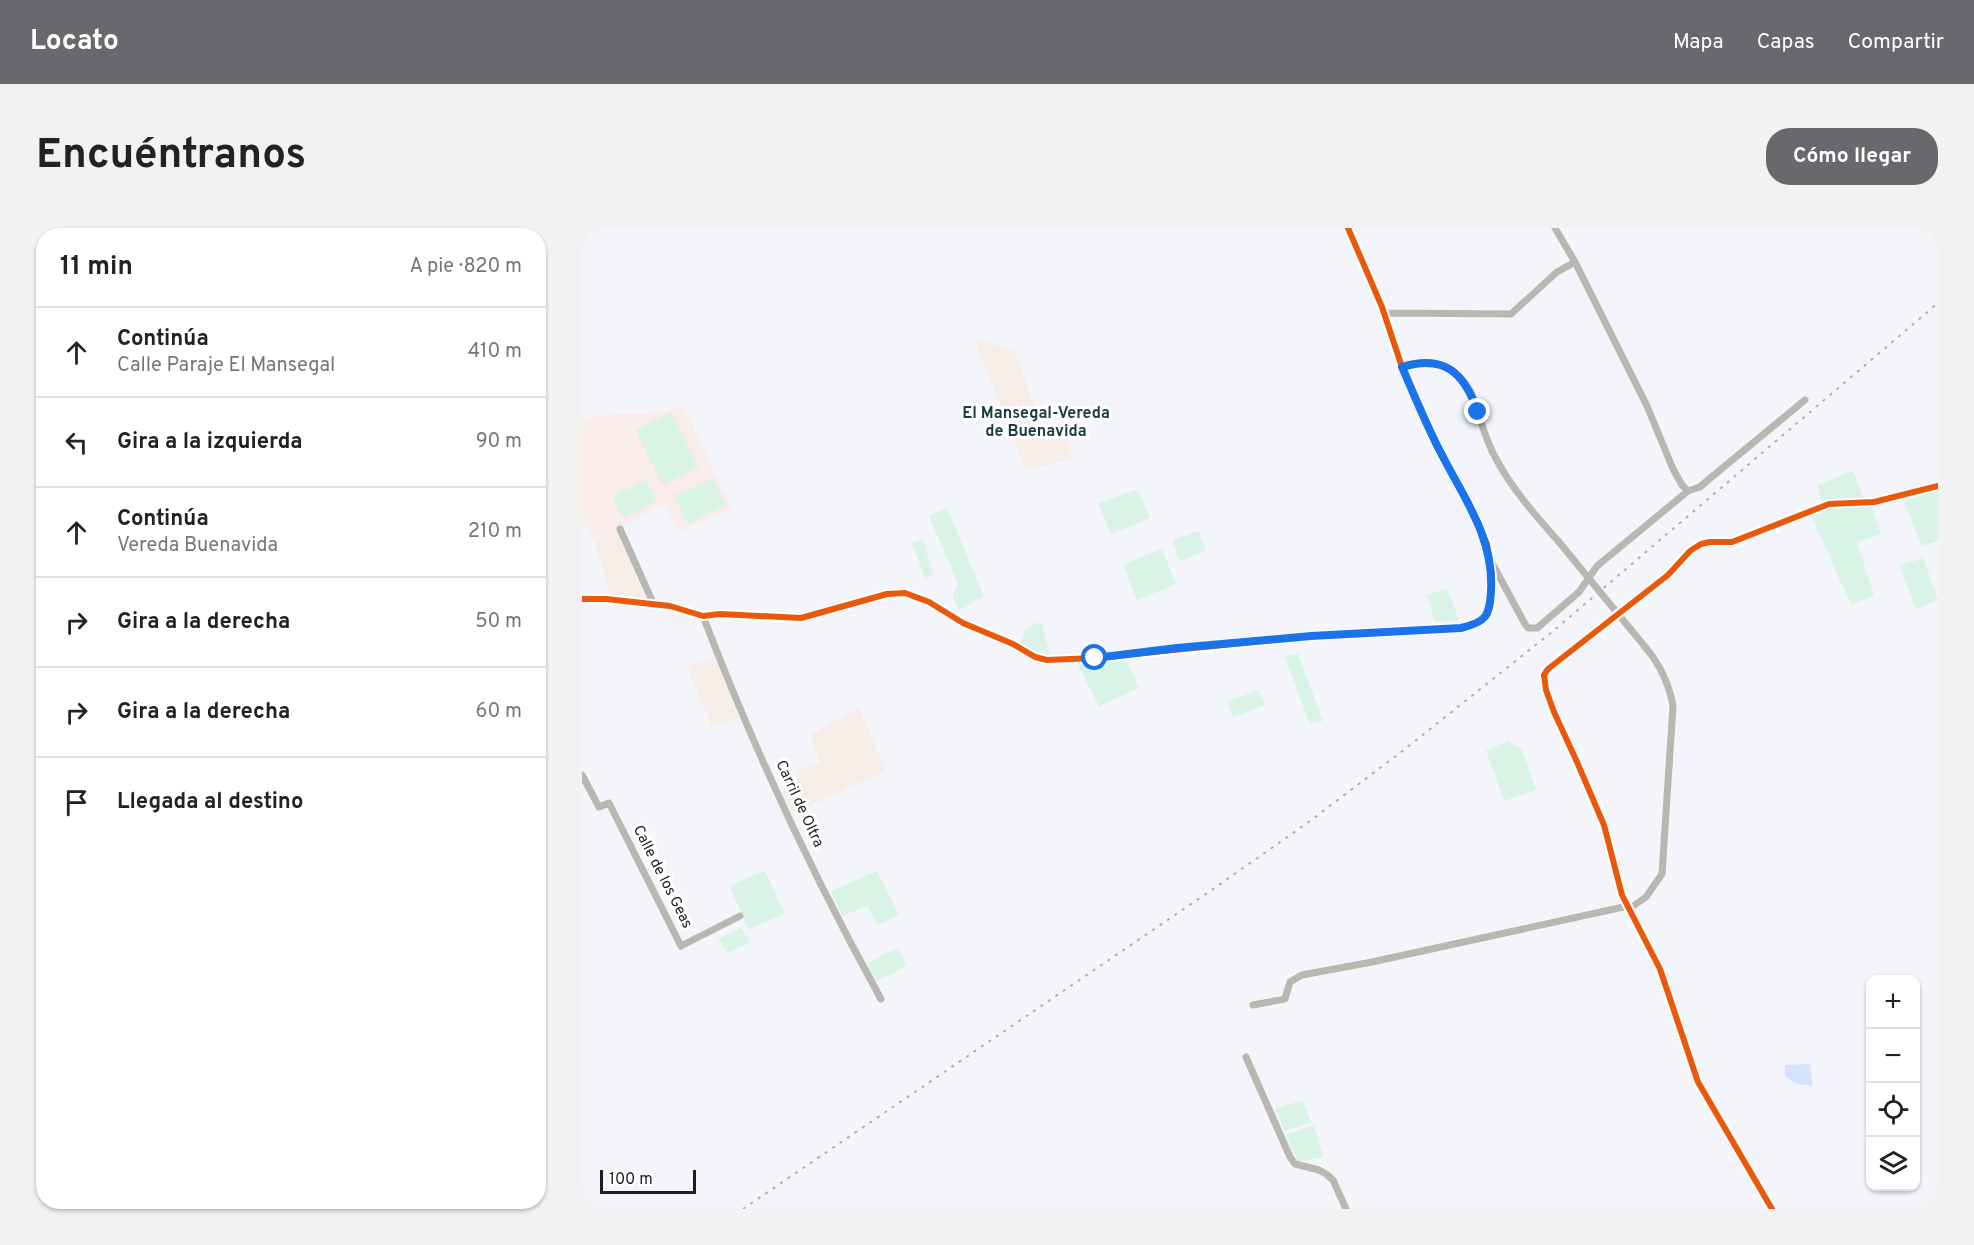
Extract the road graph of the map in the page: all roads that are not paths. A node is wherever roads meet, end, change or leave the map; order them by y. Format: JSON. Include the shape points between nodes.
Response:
{"nodes":[{"id":1,"x":1348,"y":228,"type":"edge"},
{"id":2,"x":1555,"y":228,"type":"edge"},
{"id":3,"x":1575,"y":261,"type":"junction"},
{"id":4,"x":1384,"y":313,"type":"junction"},
{"id":5,"x":1402,"y":367,"type":"junction"},
{"id":6,"x":1805,"y":400,"type":"dead end"},
{"id":7,"x":1938,"y":486,"type":"edge"},
{"id":8,"x":1688,"y":491,"type":"junction"},
{"id":9,"x":620,"y":529,"type":"dead end"},
{"id":10,"x":1491,"y":560,"type":"junction"},
{"id":11,"x":582,"y":599,"type":"edge"},
{"id":12,"x":654,"y":605,"type":"junction"},
{"id":13,"x":703,"y":616,"type":"junction"},
{"id":14,"x":582,"y":775,"type":"edge"},
{"id":15,"x":1629,"y":907,"type":"junction"},
{"id":16,"x":740,"y":916,"type":"dead end"},
{"id":17,"x":881,"y":999,"type":"dead end"},
{"id":18,"x":1253,"y":1005,"type":"dead end"},
{"id":19,"x":1246,"y":1057,"type":"dead end"},
{"id":20,"x":1346,"y":1209,"type":"edge"},
{"id":21,"x":1772,"y":1209,"type":"edge"}],
"edges":[{"from":1,"to":4,"type":"street"},
{"from":2,"to":3,"type":"street"},
{"from":3,"to":4,"type":"street","via":[[1557,272],[1511,314]]},
{"from":3,"to":8,"type":"street","via":[[1647,406],[1673,469]]},
{"from":4,"to":5,"type":"street"},
{"from":5,"to":10,"type":"street","via":[[1468,502]]},
{"from":5,"to":15,"type":"street","bridge":true,"via":[[1436,363],[1465,382],[1506,477],[1659,663],[1671,691],[1662,874],[1646,897]]},
{"from":6,"to":8,"type":"street","via":[[1700,487]]},
{"from":7,"to":15,"type":"street","via":[[1874,502],[1829,504],[1732,542],[1701,544],[1668,575],[1545,672],[1546,690],[1604,825],[1619,885]]},
{"from":8,"to":10,"type":"street","via":[[1598,566],[1579,592],[1537,628],[1525,624]]},
{"from":9,"to":12,"type":"street"},
{"from":10,"to":13,"type":"street","via":[[1490,607],[1480,621],[1461,628],[1311,636],[1054,660],[1035,657],[905,593],[887,594],[801,618]]},
{"from":11,"to":12,"type":"street"},
{"from":12,"to":13,"type":"street"},
{"from":13,"to":17,"type":"street","name":"Carril de Oltra","via":[[762,759]]},
{"from":14,"to":16,"type":"street","name":"Calle de los Geas","via":[[599,807],[609,803],[681,946]]},
{"from":15,"to":18,"type":"street","via":[[1302,975],[1290,982],[1285,999]]},
{"from":15,"to":21,"type":"street","via":[[1660,969],[1698,1082]]},
{"from":19,"to":20,"type":"street","via":[[1290,1157],[1295,1164],[1319,1170],[1333,1180]]}]}
